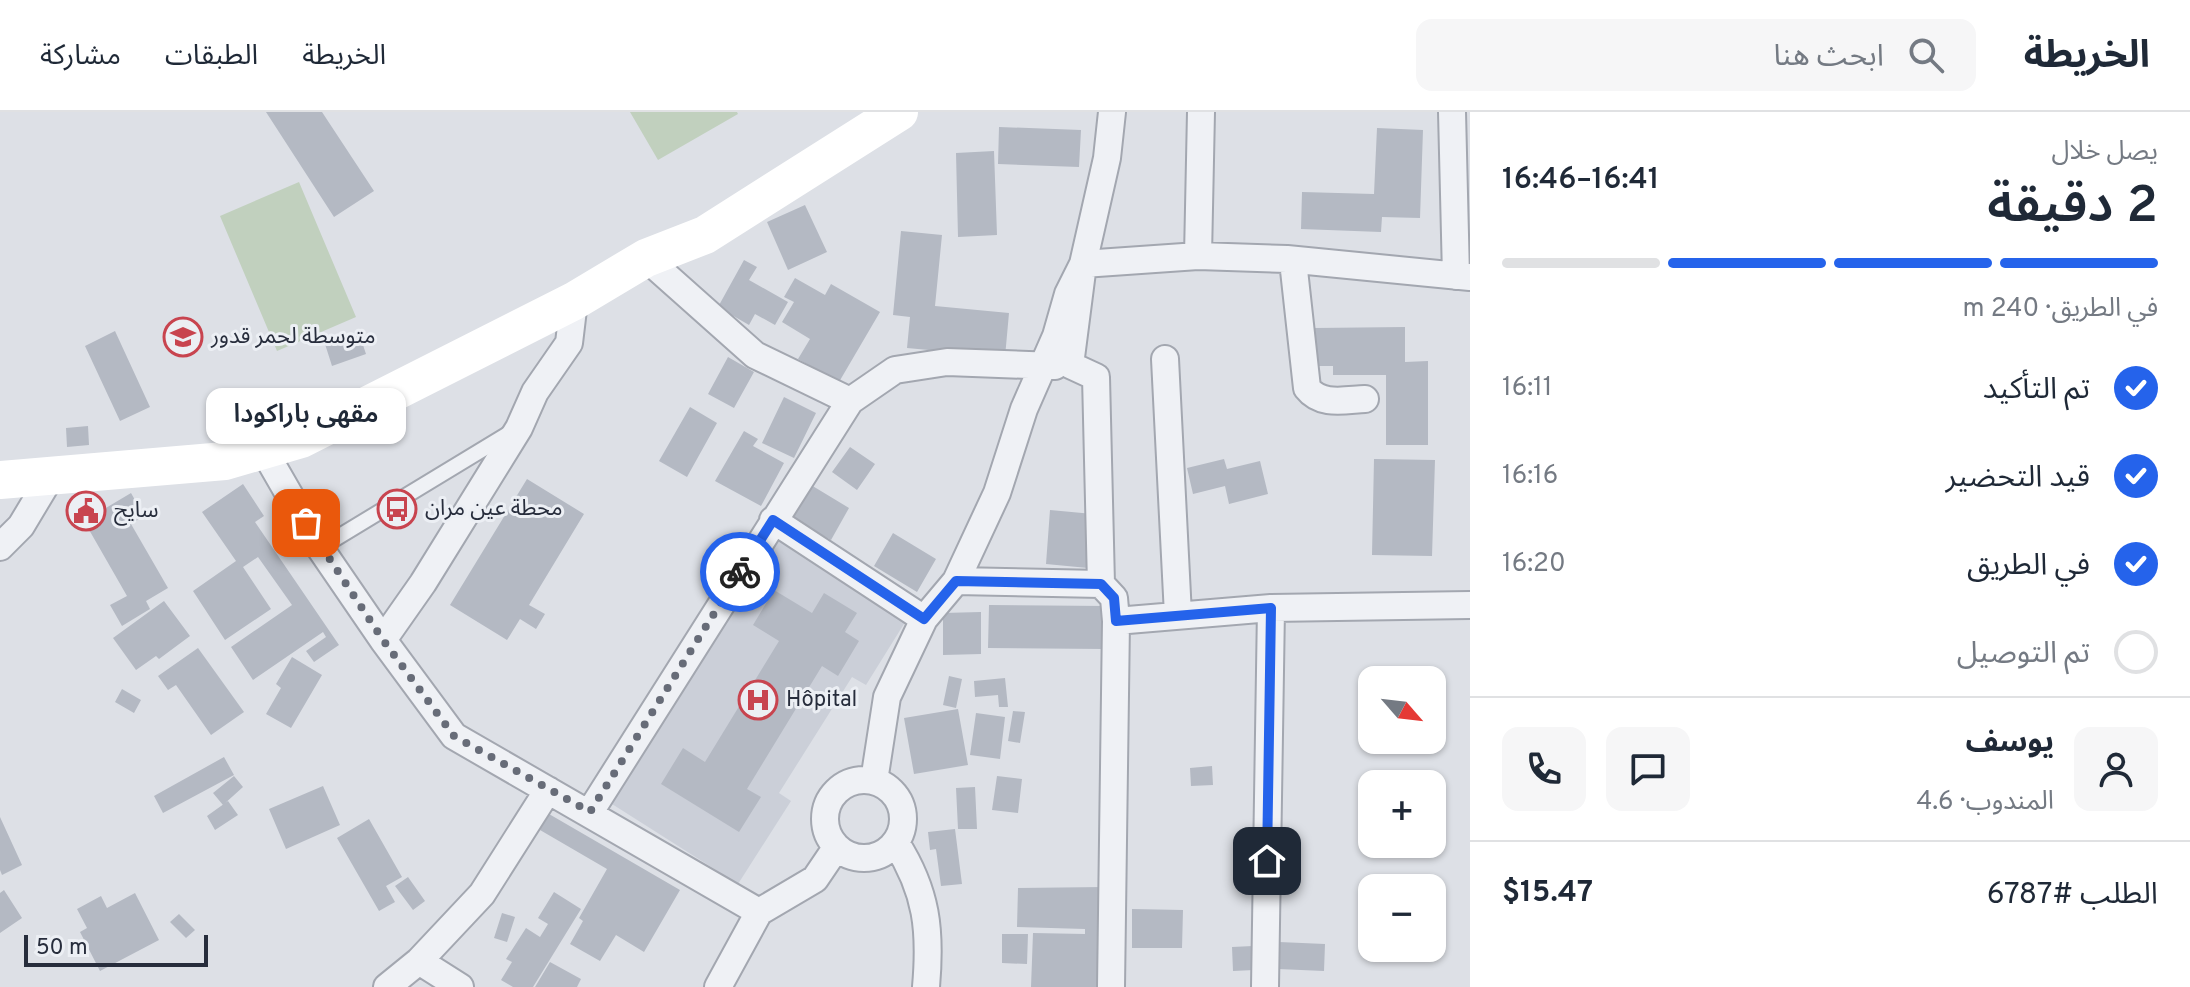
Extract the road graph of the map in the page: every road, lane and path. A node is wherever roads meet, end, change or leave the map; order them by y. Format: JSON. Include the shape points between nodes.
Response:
{"nodes":[{"id":1,"x":899,"y":112,"type":"edge"},
{"id":2,"x":1112,"y":112,"type":"edge"},
{"id":3,"x":1201,"y":112,"type":"edge"},
{"id":4,"x":1452,"y":112,"type":"edge"},
{"id":5,"x":1198,"y":256,"type":"junction"},
{"id":6,"x":646,"y":258,"type":"junction"},
{"id":7,"x":1293,"y":261,"type":"junction"},
{"id":8,"x":1083,"y":264,"type":"junction"},
{"id":9,"x":1463,"y":277,"type":"edge"},
{"id":10,"x":574,"y":301,"type":"junction"},
{"id":11,"x":1165,"y":359,"type":"dead end"},
{"id":12,"x":1070,"y":365,"type":"junction"},
{"id":13,"x":1041,"y":366,"type":"junction"},
{"id":14,"x":1365,"y":399,"type":"dead end"},
{"id":15,"x":850,"y":401,"type":"junction"},
{"id":16,"x":519,"y":428,"type":"junction"},
{"id":17,"x":263,"y":449,"type":"junction"},
{"id":18,"x":51,"y":476,"type":"junction"},
{"id":19,"x":0,"y":480,"type":"edge"},
{"id":20,"x":773,"y":520,"type":"junction"},
{"id":21,"x":0,"y":547,"type":"edge"},
{"id":22,"x":320,"y":548,"type":"junction"},
{"id":23,"x":956,"y":581,"type":"junction"},
{"id":24,"x":1101,"y":584,"type":"junction"},
{"id":25,"x":1470,"y":605,"type":"edge"},
{"id":26,"x":1271,"y":608,"type":"junction"},
{"id":27,"x":1178,"y":615,"type":"junction"},
{"id":28,"x":924,"y":619,"type":"junction"},
{"id":29,"x":1116,"y":621,"type":"junction"},
{"id":30,"x":383,"y":640,"type":"junction"},
{"id":31,"x":874,"y":781,"type":"junction"},
{"id":32,"x":548,"y":790,"type":"junction"},
{"id":33,"x":590,"y":812,"type":"junction"},
{"id":34,"x":896,"y":843,"type":"junction"},
{"id":35,"x":836,"y":848,"type":"junction"},
{"id":36,"x":759,"y":912,"type":"junction"},
{"id":37,"x":419,"y":961,"type":"junction"},
{"id":38,"x":387,"y":987,"type":"edge"},
{"id":39,"x":460,"y":987,"type":"edge"},
{"id":40,"x":718,"y":987,"type":"edge"},
{"id":41,"x":926,"y":987,"type":"edge"},
{"id":42,"x":1111,"y":987,"type":"edge"},
{"id":43,"x":1265,"y":987,"type":"edge"}],
"edges":[{"from":1,"to":6,"type":"main road","via":[[705,235]]},
{"from":2,"to":8,"type":"street"},
{"from":3,"to":5,"type":"street"},
{"from":4,"to":9,"type":"street"},
{"from":5,"to":7,"type":"street"},
{"from":5,"to":8,"type":"street"},
{"from":6,"to":10,"type":"main road"},
{"from":6,"to":15,"type":"street","via":[[755,355]]},
{"from":7,"to":9,"type":"street"},
{"from":7,"to":14,"type":"street","via":[[1307,388],[1326,401]]},
{"from":8,"to":12,"type":"street"},
{"from":8,"to":13,"type":"street"},
{"from":10,"to":16,"type":"street","via":[[569,343],[535,392]]},
{"from":10,"to":17,"type":"main road","via":[[301,439]]},
{"from":11,"to":27,"type":"street"},
{"from":12,"to":13,"type":"street"},
{"from":12,"to":24,"type":"street","via":[[1096,377]]},
{"from":13,"to":15,"type":"street","via":[[947,362],[895,370]]},
{"from":13,"to":23,"type":"street","via":[[1010,460]]},
{"from":15,"to":20,"type":"street"},
{"from":16,"to":22,"type":"lane"},
{"from":16,"to":30,"type":"street"},
{"from":17,"to":18,"type":"main road","via":[[225,461]]},
{"from":17,"to":22,"type":"street"},
{"from":18,"to":19,"type":"main road"},
{"from":18,"to":21,"type":"street","via":[[21,526]]},
{"from":20,"to":28,"type":"street"},
{"from":20,"to":33,"type":"street"},
{"from":22,"to":30,"type":"street"},
{"from":23,"to":24,"type":"street"},
{"from":23,"to":28,"type":"street"},
{"from":24,"to":29,"type":"street","via":[[1114,598]]},
{"from":25,"to":26,"type":"street"},
{"from":26,"to":27,"type":"street"},
{"from":26,"to":43,"type":"street"},
{"from":27,"to":29,"type":"street"},
{"from":28,"to":31,"type":"street","via":[[887,697]]},
{"from":29,"to":42,"type":"street"},
{"from":30,"to":32,"type":"street","via":[[454,736]]},
{"from":31,"to":34,"type":"street","via":[[895,795],[901,807]]},
{"from":31,"to":35,"type":"street","via":[[849,782],[830,799],[824,824]]},
{"from":32,"to":33,"type":"street"},
{"from":32,"to":37,"type":"street","via":[[482,894]]},
{"from":33,"to":36,"type":"street"},
{"from":34,"to":35,"type":"street","via":[[874,858],[861,859]]},
{"from":34,"to":41,"type":"street","via":[[923,898],[929,945]]},
{"from":35,"to":36,"type":"street","via":[[815,879]]},
{"from":36,"to":40,"type":"street"},
{"from":37,"to":38,"type":"street"},
{"from":37,"to":39,"type":"street"}]}
